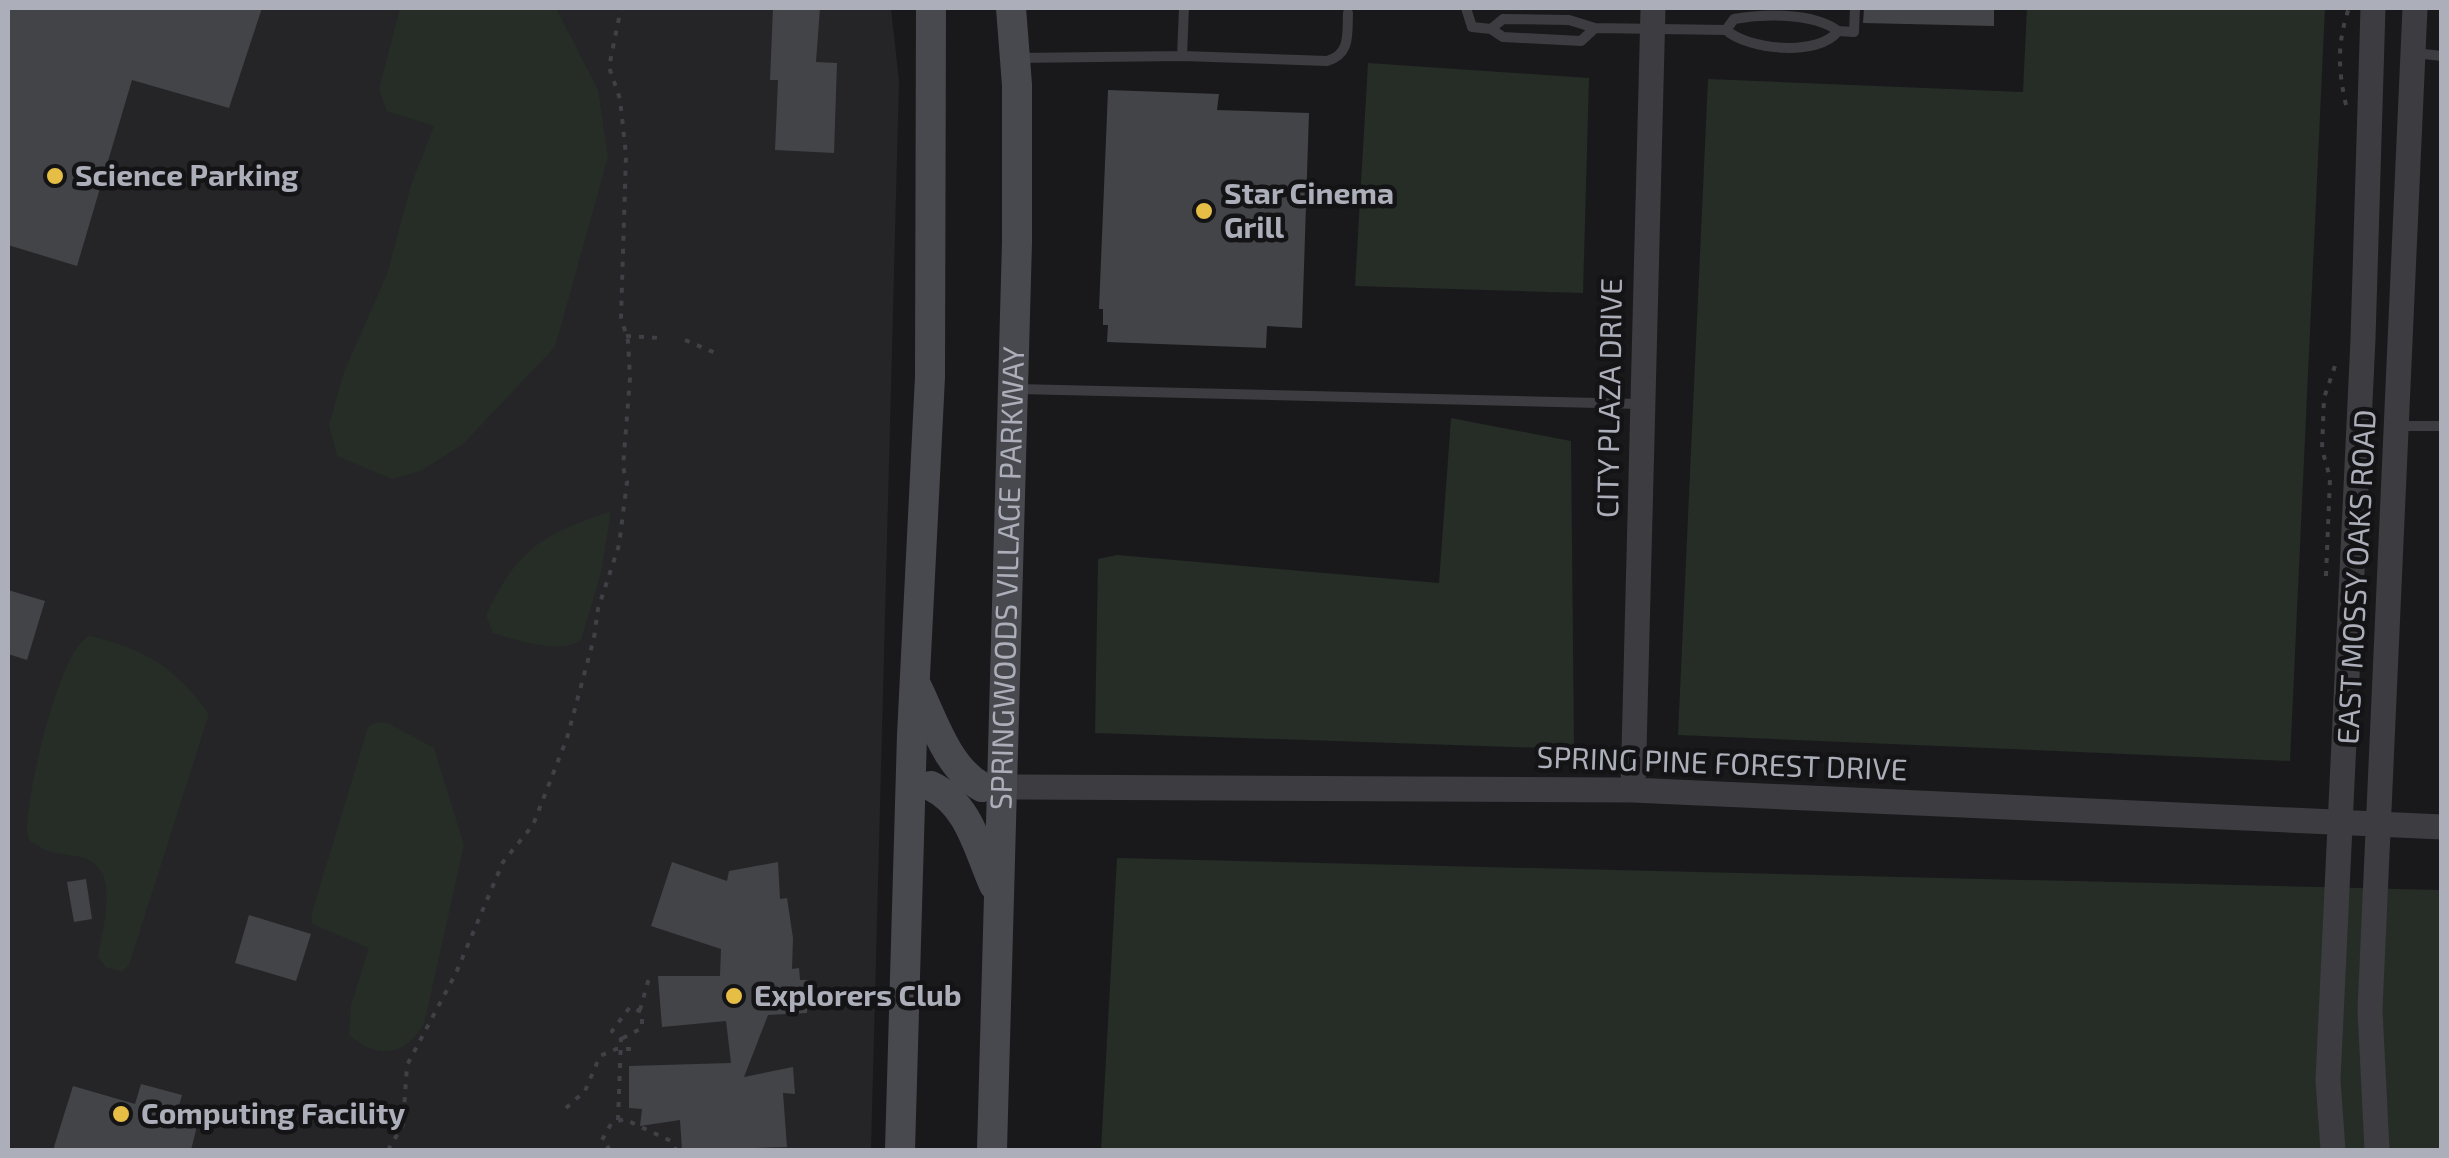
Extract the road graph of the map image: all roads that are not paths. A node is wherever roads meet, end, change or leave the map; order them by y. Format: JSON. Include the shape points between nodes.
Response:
{"nodes":[{"id":1,"x":931,"y":8,"type":"edge"},
{"id":2,"x":1010,"y":8,"type":"edge"},
{"id":3,"x":1184,"y":8,"type":"edge"},
{"id":4,"x":1466,"y":8,"type":"edge"},
{"id":5,"x":1855,"y":8,"type":"edge"},
{"id":6,"x":2373,"y":8,"type":"edge"},
{"id":7,"x":2415,"y":8,"type":"edge"},
{"id":8,"x":1348,"y":13,"type":"dead end"},
{"id":9,"x":1652,"y":18,"type":"edge"},
{"id":10,"x":1595,"y":28,"type":"junction"},
{"id":11,"x":1491,"y":29,"type":"junction"},
{"id":12,"x":1726,"y":30,"type":"junction"},
{"id":13,"x":1838,"y":31,"type":"junction"},
{"id":14,"x":2372,"y":53,"type":"junction"},
{"id":15,"x":2413,"y":53,"type":"junction"},
{"id":16,"x":1182,"y":56,"type":"junction"},
{"id":17,"x":2442,"y":56,"type":"edge"},
{"id":18,"x":1015,"y":58,"type":"junction"},
{"id":19,"x":1012,"y":389,"type":"junction"},
{"id":20,"x":1642,"y":404,"type":"junction"},
{"id":21,"x":2359,"y":425,"type":"junction"},
{"id":22,"x":2398,"y":426,"type":"junction"},
{"id":23,"x":2442,"y":426,"type":"edge"},
{"id":24,"x":915,"y":682,"type":"junction"},
{"id":25,"x":931,"y":786,"type":"dead end"},
{"id":26,"x":991,"y":787,"type":"junction"},
{"id":27,"x":1633,"y":790,"type":"junction"},
{"id":28,"x":2343,"y":823,"type":"junction"},
{"id":29,"x":2377,"y":826,"type":"junction"},
{"id":30,"x":2442,"y":827,"type":"edge"},
{"id":31,"x":998,"y":897,"type":"junction"},
{"id":32,"x":900,"y":1150,"type":"edge"},
{"id":33,"x":992,"y":1150,"type":"edge"},
{"id":34,"x":2333,"y":1150,"type":"edge"},
{"id":35,"x":2377,"y":1150,"type":"edge"}],
"edges":[{"from":1,"to":24,"type":"main road","via":[[930,377]]},
{"from":2,"to":18,"type":"main road","name":"SPRINGWOODS VILLAGE PARKWAY"},
{"from":3,"to":16,"type":"lane"},
{"from":4,"to":11,"type":"lane","via":[[1472,27]]},
{"from":5,"to":13,"type":"lane","via":[[1854,32]]},
{"from":6,"to":14,"type":"street","name":"EAST MOSSY OAKS ROAD"},
{"from":7,"to":15,"type":"street","name":"EAST MOSSY OAKS ROAD"},
{"from":8,"to":16,"type":"lane","via":[[1346,46],[1328,61]]},
{"from":9,"to":10,"type":"lane"},
{"from":9,"to":12,"type":"lane"},
{"from":9,"to":20,"type":"street","name":"CITY PLAZA DRIVE"},
{"from":10,"to":11,"type":"lane","via":[[1569,20],[1502,20]]},
{"from":10,"to":11,"type":"lane","via":[[1581,41],[1503,37]]},
{"from":12,"to":13,"type":"lane","via":[[1734,19],[1750,16],[1824,20]]},
{"from":12,"to":13,"type":"lane","via":[[1737,41],[1814,47]]},
{"from":14,"to":15,"type":"street"},
{"from":14,"to":21,"type":"street","name":"EAST MOSSY OAKS ROAD"},
{"from":15,"to":17,"type":"lane"},
{"from":15,"to":22,"type":"street","name":"EAST MOSSY OAKS ROAD"},
{"from":16,"to":18,"type":"lane"},
{"from":18,"to":19,"type":"main road","name":"SPRINGWOODS VILLAGE PARKWAY"},
{"from":19,"to":20,"type":"lane"},
{"from":19,"to":26,"type":"main road","name":"SPRINGWOODS VILLAGE PARKWAY"},
{"from":20,"to":27,"type":"street","name":"CITY PLAZA DRIVE"},
{"from":21,"to":22,"type":"street"},
{"from":21,"to":28,"type":"street","name":"EAST MOSSY OAKS ROAD"},
{"from":22,"to":23,"type":"lane"},
{"from":22,"to":29,"type":"street","name":"EAST MOSSY OAKS ROAD"},
{"from":24,"to":26,"type":"main road","via":[[966,779]]},
{"from":24,"to":32,"type":"main road"},
{"from":25,"to":31,"type":"main road","via":[[950,795],[963,813]]},
{"from":26,"to":27,"type":"street","name":"SPRING PINE FOREST DRIVE"},
{"from":26,"to":31,"type":"main road","name":"SPRINGWOODS VILLAGE PARKWAY"},
{"from":27,"to":28,"type":"street","name":"SPRING PINE FOREST DRIVE"},
{"from":28,"to":29,"type":"street","name":"SPRING PINE FOREST DRIVE"},
{"from":28,"to":34,"type":"street","name":"EAST MOSSY OAKS ROAD","via":[[2328,1080]]},
{"from":29,"to":30,"type":"street","name":"SPRING PINE FOREST DRIVE"},
{"from":29,"to":35,"type":"street","name":"EAST MOSSY OAKS ROAD","via":[[2370,1010]]},
{"from":31,"to":33,"type":"main road","name":"SPRINGWOODS VILLAGE PARKWAY"}]}
